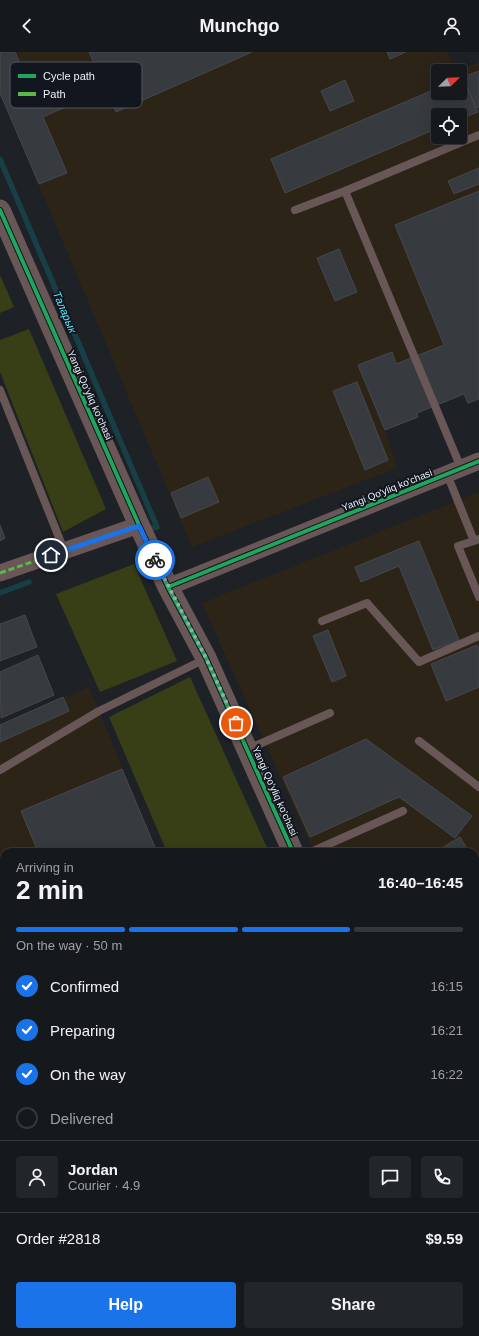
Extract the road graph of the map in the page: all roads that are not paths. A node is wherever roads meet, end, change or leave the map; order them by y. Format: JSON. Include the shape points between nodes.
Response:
{"nodes":[{"id":1,"x":479,"y":135,"type":"edge"},
{"id":2,"x":345,"y":191,"type":"junction"},
{"id":3,"x":0,"y":210,"type":"edge"},
{"id":4,"x":295,"y":210,"type":"dead end"},
{"id":5,"x":0,"y":390,"type":"edge"},
{"id":6,"x":479,"y":461,"type":"edge"},
{"id":7,"x":454,"y":471,"type":"junction"},
{"id":8,"x":139,"y":526,"type":"junction"},
{"id":9,"x":477,"y":540,"type":"edge"},
{"id":10,"x":64,"y":550,"type":"junction"},
{"id":11,"x":0,"y":573,"type":"edge"},
{"id":12,"x":168,"y":587,"type":"junction"},
{"id":13,"x":479,"y":597,"type":"edge"},
{"id":14,"x":322,"y":621,"type":"dead end"},
{"id":15,"x":479,"y":636,"type":"edge"},
{"id":16,"x":206,"y":658,"type":"junction"},
{"id":17,"x":330,"y":713,"type":"dead end"},
{"id":18,"x":420,"y":741,"type":"dead end"},
{"id":19,"x":248,"y":749,"type":"junction"},
{"id":20,"x":0,"y":770,"type":"edge"},
{"id":21,"x":479,"y":787,"type":"edge"},
{"id":22,"x":403,"y":811,"type":"dead end"},
{"id":23,"x":291,"y":848,"type":"edge"},
{"id":24,"x":320,"y":848,"type":"edge"}],
"edges":[{"from":1,"to":2,"type":"lane"},
{"from":2,"to":4,"type":"lane"},
{"from":2,"to":7,"type":"lane"},
{"from":3,"to":8,"type":"street","name":"Yangi Qo'yliq ko'chasi"},
{"from":5,"to":10,"type":"lane"},
{"from":6,"to":7,"type":"street","name":"Yangi Qo'yliq ko'chasi"},
{"from":7,"to":9,"type":"lane"},
{"from":7,"to":12,"type":"street","name":"Yangi Qo'yliq ko'chasi"},
{"from":8,"to":10,"type":"street"},
{"from":8,"to":12,"type":"street","name":"Yangi Qo'yliq ko'chasi"},
{"from":9,"to":13,"type":"lane","via":[[458,546]]},
{"from":10,"to":11,"type":"street"},
{"from":12,"to":16,"type":"street","name":"Yangi Qo'yliq ko'chasi"},
{"from":14,"to":15,"type":"lane","via":[[366,603],[419,662]]},
{"from":16,"to":19,"type":"street","name":"Yangi Qo'yliq ko'chasi"},
{"from":16,"to":20,"type":"lane","via":[[99,711]]},
{"from":17,"to":19,"type":"lane"},
{"from":18,"to":21,"type":"lane"},
{"from":19,"to":23,"type":"street","name":"Yangi Qo'yliq ko'chasi"},
{"from":22,"to":24,"type":"lane"}]}
